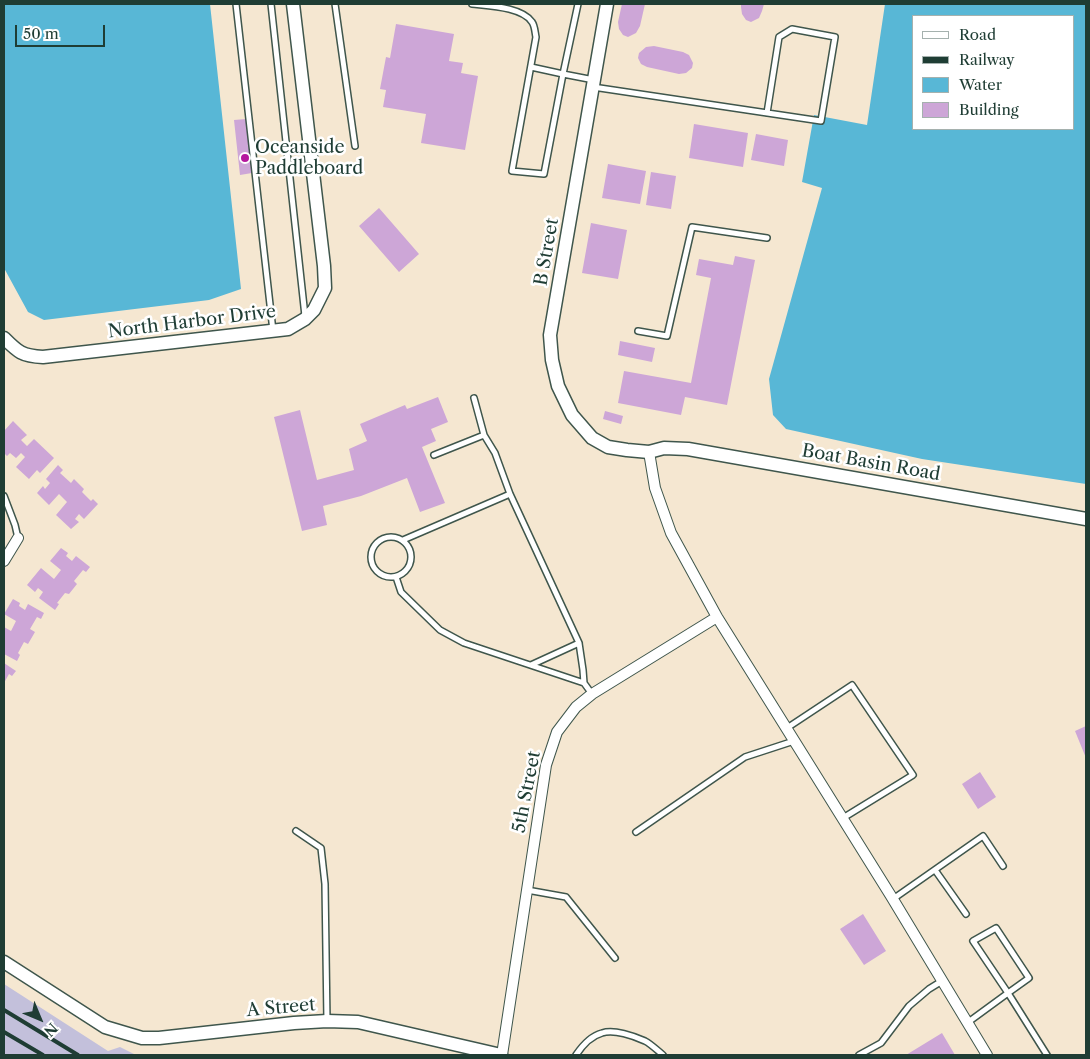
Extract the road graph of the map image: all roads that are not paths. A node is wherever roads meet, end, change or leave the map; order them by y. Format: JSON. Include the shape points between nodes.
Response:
{"nodes":[{"id":1,"x":236,"y":4,"type":"edge"},
{"id":2,"x":271,"y":4,"type":"edge"},
{"id":3,"x":293,"y":4,"type":"edge"},
{"id":4,"x":335,"y":4,"type":"edge"},
{"id":5,"x":472,"y":4,"type":"edge"},
{"id":6,"x":578,"y":4,"type":"edge"},
{"id":7,"x":607,"y":4,"type":"edge"},
{"id":8,"x":531,"y":67,"type":"junction"},
{"id":9,"x":563,"y":74,"type":"junction"},
{"id":10,"x":593,"y":84,"type":"junction"},
{"id":11,"x":767,"y":113,"type":"junction"},
{"id":12,"x":355,"y":146,"type":"dead end"},
{"id":13,"x":767,"y":238,"type":"dead end"},
{"id":14,"x":305,"y":319,"type":"junction"},
{"id":15,"x":273,"y":331,"type":"junction"},
{"id":16,"x":638,"y":331,"type":"dead end"},
{"id":17,"x":4,"y":338,"type":"edge"},
{"id":18,"x":474,"y":398,"type":"dead end"},
{"id":19,"x":484,"y":435,"type":"junction"},
{"id":20,"x":649,"y":452,"type":"junction"},
{"id":21,"x":434,"y":456,"type":"dead end"},
{"id":22,"x":510,"y":494,"type":"junction"},
{"id":23,"x":4,"y":496,"type":"edge"},
{"id":24,"x":1086,"y":519,"type":"edge"},
{"id":25,"x":18,"y":538,"type":"joint"},
{"id":26,"x":403,"y":540,"type":"junction"},
{"id":27,"x":4,"y":561,"type":"edge"},
{"id":28,"x":396,"y":577,"type":"junction"},
{"id":29,"x":717,"y":618,"type":"junction"},
{"id":30,"x":579,"y":643,"type":"junction"},
{"id":31,"x":530,"y":665,"type":"junction"},
{"id":32,"x":584,"y":683,"type":"junction"},
{"id":33,"x":592,"y":694,"type":"junction"},
{"id":34,"x":786,"y":728,"type":"junction"},
{"id":35,"x":794,"y":741,"type":"junction"},
{"id":36,"x":843,"y":818,"type":"junction"},
{"id":37,"x":296,"y":831,"type":"dead end"},
{"id":38,"x":636,"y":832,"type":"dead end"},
{"id":39,"x":1003,"y":866,"type":"dead end"},
{"id":40,"x":935,"y":870,"type":"junction"},
{"id":41,"x":527,"y":890,"type":"junction"},
{"id":42,"x":893,"y":899,"type":"junction"},
{"id":43,"x":966,"y":914,"type":"dead end"},
{"id":44,"x":615,"y":958,"type":"dead end"},
{"id":45,"x":4,"y":962,"type":"edge"},
{"id":46,"x":942,"y":981,"type":"junction"},
{"id":47,"x":1008,"y":992,"type":"junction"},
{"id":48,"x":327,"y":1021,"type":"junction"},
{"id":49,"x":967,"y":1023,"type":"junction"},
{"id":50,"x":502,"y":1055,"type":"edge"},
{"id":51,"x":576,"y":1055,"type":"edge"},
{"id":52,"x":663,"y":1055,"type":"edge"},
{"id":53,"x":859,"y":1055,"type":"edge"},
{"id":54,"x":987,"y":1055,"type":"edge"},
{"id":55,"x":1047,"y":1055,"type":"edge"}],
"edges":[{"from":1,"to":15,"type":"lane"},
{"from":2,"to":14,"type":"lane"},
{"from":3,"to":14,"type":"street","name":"North Harbor Drive","via":[[325,288],[314,310]]},
{"from":4,"to":12,"type":"lane"},
{"from":5,"to":8,"type":"lane","via":[[524,14],[534,23],[536,37]]},
{"from":6,"to":9,"type":"lane"},
{"from":7,"to":10,"type":"street","name":"B Street"},
{"from":8,"to":9,"type":"lane"},
{"from":8,"to":9,"type":"lane","via":[[512,171],[544,174]]},
{"from":9,"to":10,"type":"lane"},
{"from":10,"to":11,"type":"lane"},
{"from":10,"to":20,"type":"street","name":"B Street","via":[[550,335],[552,360],[558,386],[572,415],[592,438],[608,447]]},
{"from":11,"to":11,"type":"lane","via":[[779,37],[792,29],[835,37],[821,121]]},
{"from":13,"to":16,"type":"lane","via":[[692,227],[667,336]]},
{"from":14,"to":15,"type":"street","name":"North Harbor Drive","via":[[288,329]]},
{"from":15,"to":17,"type":"street","name":"North Harbor Drive","via":[[43,357],[17,351]]},
{"from":18,"to":19,"type":"lane"},
{"from":19,"to":21,"type":"lane"},
{"from":19,"to":22,"type":"lane","via":[[495,453]]},
{"from":20,"to":24,"type":"street","name":"Boat Basin Road","via":[[664,448],[688,449]]},
{"from":20,"to":29,"type":"street","via":[[655,488],[670,533]]},
{"from":22,"to":26,"type":"lane"},
{"from":22,"to":30,"type":"lane"},
{"from":23,"to":25,"type":"lane"},
{"from":25,"to":27,"type":"street"},
{"from":26,"to":28,"type":"lane","via":[[411,550],[412,562],[406,572]]},
{"from":26,"to":28,"type":"lane","via":[[385,538],[372,550],[372,562],[377,572],[386,577]]},
{"from":28,"to":31,"type":"lane","via":[[401,592],[440,630],[464,643]]},
{"from":29,"to":33,"type":"street","name":"5th Street"},
{"from":29,"to":34,"type":"street"},
{"from":30,"to":31,"type":"lane"},
{"from":30,"to":32,"type":"lane"},
{"from":31,"to":32,"type":"lane"},
{"from":32,"to":33,"type":"lane"},
{"from":33,"to":41,"type":"street","name":"5th Street","via":[[576,707],[558,732],[546,765]]},
{"from":34,"to":35,"type":"street"},
{"from":34,"to":36,"type":"lane","via":[[852,685],[913,776]]},
{"from":35,"to":36,"type":"street"},
{"from":35,"to":38,"type":"lane","via":[[745,757]]},
{"from":36,"to":42,"type":"street"},
{"from":37,"to":48,"type":"lane","via":[[321,848],[325,884]]},
{"from":39,"to":40,"type":"lane","via":[[983,836]]},
{"from":40,"to":42,"type":"lane"},
{"from":40,"to":43,"type":"lane"},
{"from":41,"to":44,"type":"lane","via":[[566,898]]},
{"from":41,"to":50,"type":"street","name":"5th Street"},
{"from":42,"to":46,"type":"street"},
{"from":45,"to":48,"type":"street","name":"A Street","via":[[105,1027],[142,1038]]},
{"from":46,"to":49,"type":"street"},
{"from":46,"to":53,"type":"lane","via":[[910,1006],[882,1042]]},
{"from":47,"to":47,"type":"lane","via":[[973,941],[996,928],[1029,978]]},
{"from":47,"to":49,"type":"lane"},
{"from":47,"to":55,"type":"lane"},
{"from":48,"to":50,"type":"street","name":"A Street","via":[[358,1022]]},
{"from":49,"to":54,"type":"street"},
{"from":51,"to":52,"type":"lane","via":[[593,1038],[615,1032],[646,1041]]}]}
